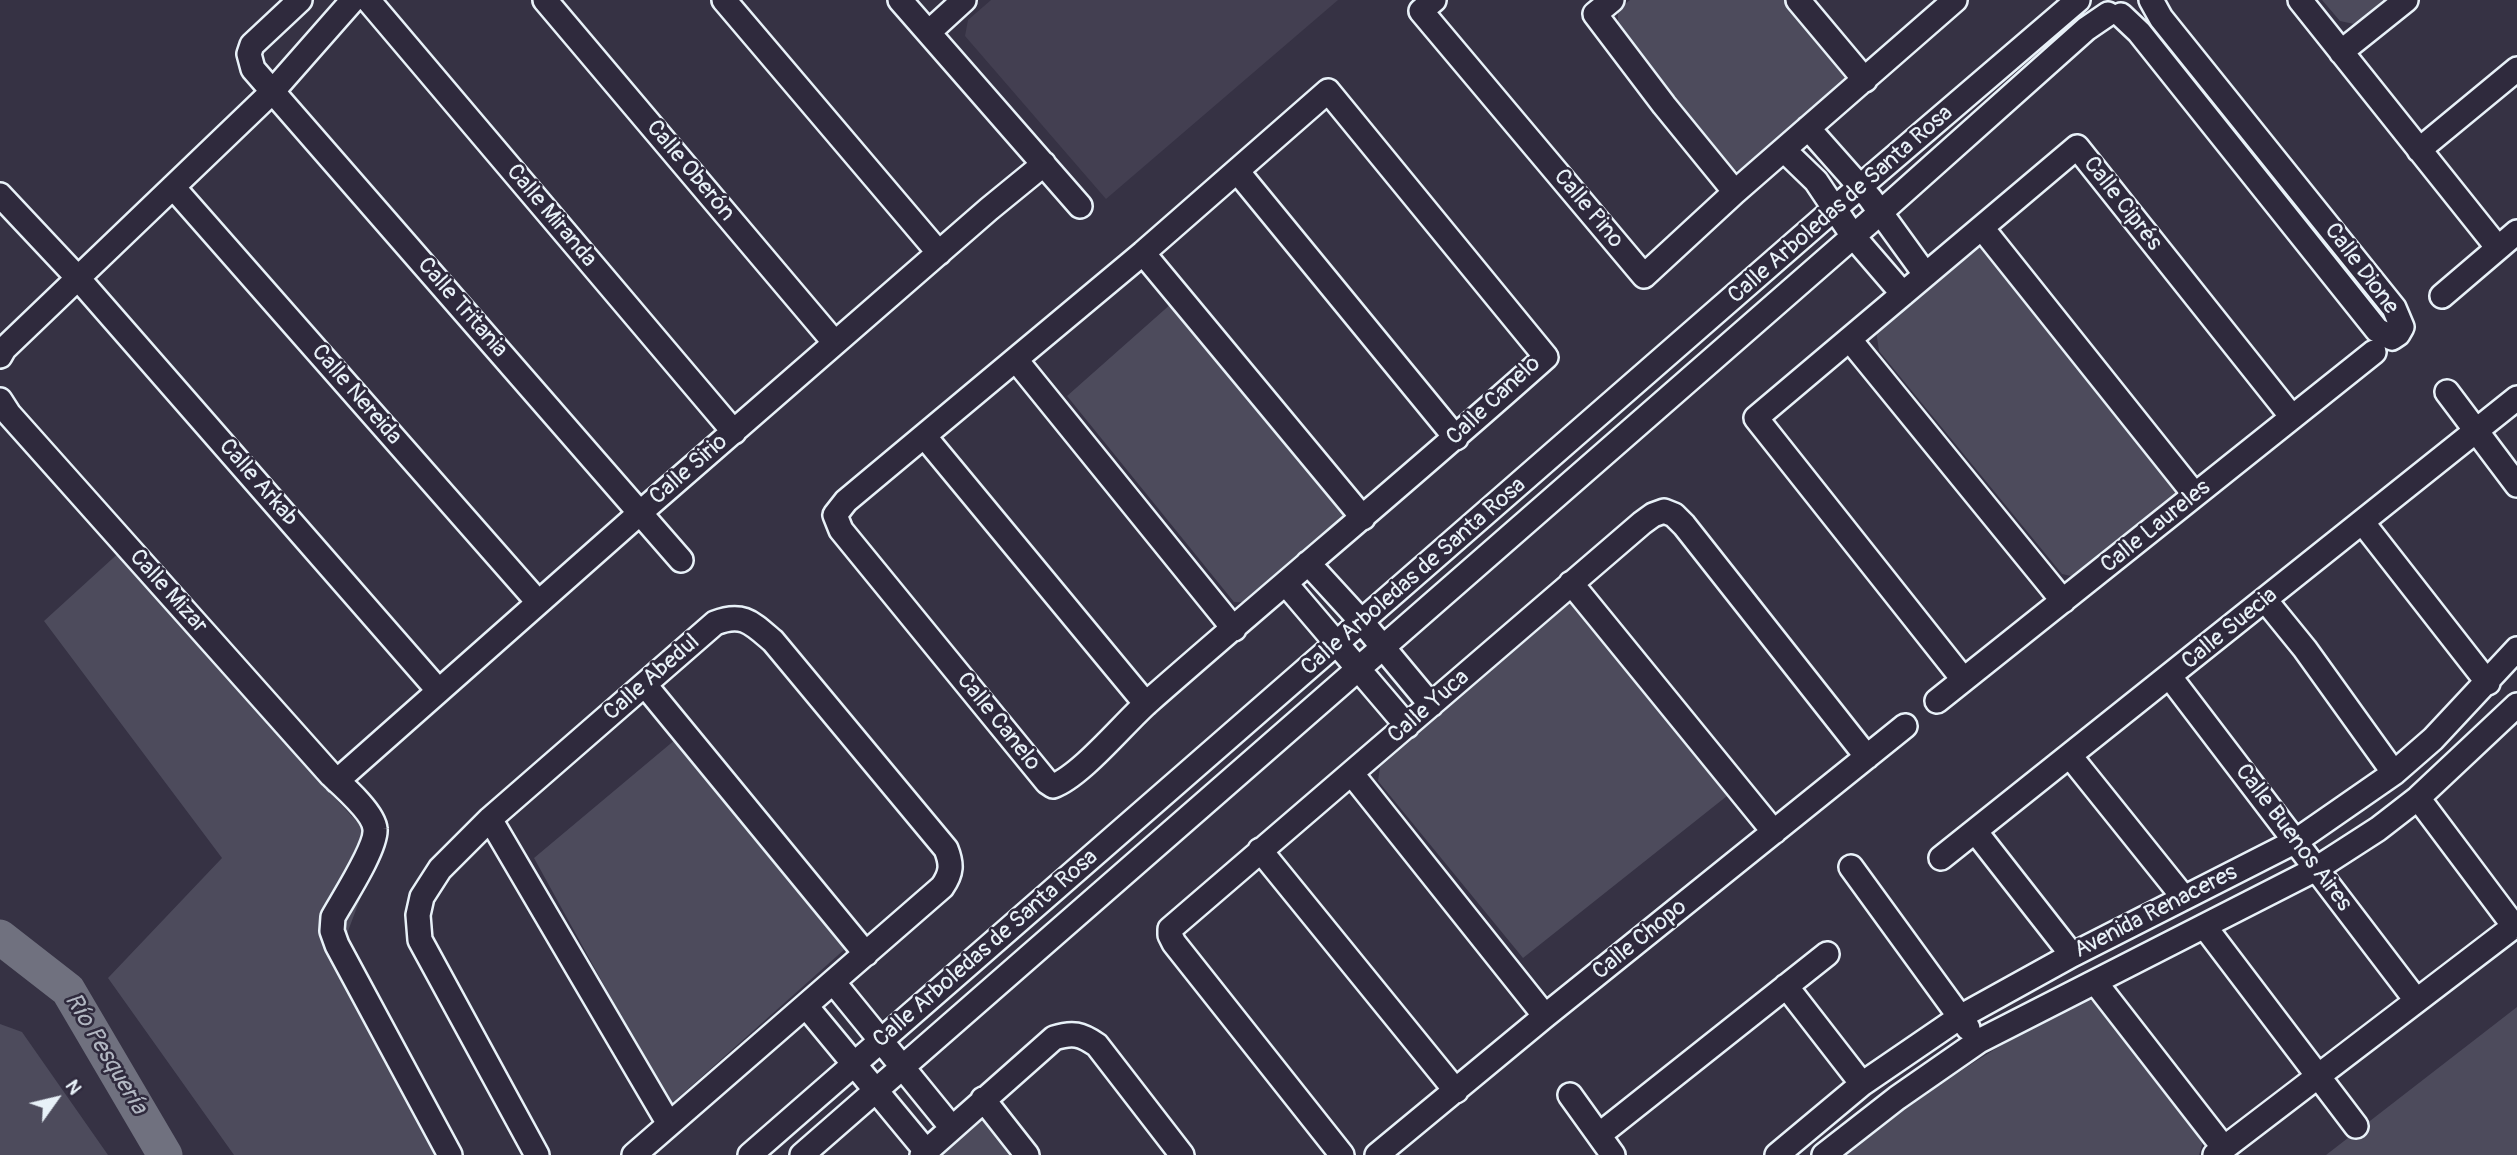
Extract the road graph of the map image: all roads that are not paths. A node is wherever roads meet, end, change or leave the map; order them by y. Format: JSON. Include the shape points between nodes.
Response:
{"nodes":[{"id":1,"x":300,"y":0,"type":"edge"},
{"id":2,"x":353,"y":0,"type":"edge"},
{"id":3,"x":368,"y":0,"type":"edge"},
{"id":4,"x":545,"y":0,"type":"edge"},
{"id":5,"x":724,"y":0,"type":"edge"},
{"id":6,"x":900,"y":0,"type":"edge"},
{"id":7,"x":964,"y":0,"type":"edge"},
{"id":8,"x":1434,"y":0,"type":"edge"},
{"id":9,"x":1612,"y":0,"type":"edge"},
{"id":10,"x":1798,"y":0,"type":"edge"},
{"id":11,"x":1955,"y":0,"type":"edge"},
{"id":12,"x":2078,"y":0,"type":"edge"},
{"id":13,"x":2144,"y":0,"type":"edge"},
{"id":14,"x":2151,"y":0,"type":"edge"},
{"id":15,"x":2300,"y":0,"type":"edge"},
{"id":16,"x":2406,"y":0,"type":"edge"},
{"id":17,"x":2107,"y":10,"type":"edge"},
{"id":18,"x":929,"y":32,"type":"junction"},
{"id":19,"x":2341,"y":51,"type":"junction"},
{"id":20,"x":2517,"y":69,"type":"edge"},
{"id":21,"x":1865,"y":79,"type":"junction"},
{"id":22,"x":272,"y":92,"type":"junction"},
{"id":23,"x":1808,"y":128,"type":"junction"},
{"id":24,"x":1784,"y":150,"type":"junction"},
{"id":25,"x":2418,"y":150,"type":"junction"},
{"id":26,"x":1044,"y":164,"type":"junction"},
{"id":27,"x":1237,"y":171,"type":"junction"},
{"id":28,"x":173,"y":187,"type":"junction"},
{"id":29,"x":1735,"y":192,"type":"junction"},
{"id":30,"x":0,"y":195,"type":"edge"},
{"id":31,"x":1870,"y":199,"type":"junction"},
{"id":32,"x":1080,"y":206,"type":"dead end"},
{"id":33,"x":1844,"y":223,"type":"junction"},
{"id":34,"x":1982,"y":228,"type":"junction"},
{"id":35,"x":2517,"y":232,"type":"edge"},
{"id":36,"x":2498,"y":248,"type":"junction"},
{"id":37,"x":939,"y":253,"type":"junction"},
{"id":38,"x":1143,"y":253,"type":"junction"},
{"id":39,"x":1924,"y":274,"type":"junction"},
{"id":40,"x":77,"y":277,"type":"junction"},
{"id":41,"x":1903,"y":294,"type":"junction"},
{"id":42,"x":2442,"y":296,"type":"dead end"},
{"id":43,"x":1850,"y":340,"type":"junction"},
{"id":44,"x":835,"y":343,"type":"junction"},
{"id":45,"x":2374,"y":352,"type":"dead end"},
{"id":46,"x":0,"y":356,"type":"edge"},
{"id":47,"x":1016,"y":360,"type":"junction"},
{"id":48,"x":2447,"y":392,"type":"dead end"},
{"id":49,"x":2517,"y":398,"type":"edge"},
{"id":50,"x":0,"y":400,"type":"edge"},
{"id":51,"x":2292,"y":417,"type":"junction"},
{"id":52,"x":2476,"y":430,"type":"junction"},
{"id":53,"x":734,"y":432,"type":"junction"},
{"id":54,"x":925,"y":437,"type":"junction"},
{"id":55,"x":1455,"y":438,"type":"junction"},
{"id":56,"x":2517,"y":485,"type":"edge"},
{"id":57,"x":2195,"y":495,"type":"junction"},
{"id":58,"x":641,"y":512,"type":"junction"},
{"id":59,"x":1363,"y":518,"type":"junction"},
{"id":60,"x":2363,"y":523,"type":"junction"},
{"id":61,"x":681,"y":560,"type":"dead end"},
{"id":62,"x":1308,"y":563,"type":"junction"},
{"id":63,"x":1571,"y":583,"type":"junction"},
{"id":64,"x":1286,"y":584,"type":"junction"},
{"id":65,"x":2063,"y":601,"type":"junction"},
{"id":66,"x":2266,"y":601,"type":"junction"},
{"id":67,"x":538,"y":602,"type":"junction"},
{"id":68,"x":1362,"y":622,"type":"junction"},
{"id":69,"x":1234,"y":629,"type":"junction"},
{"id":70,"x":1337,"y":643,"type":"junction"},
{"id":71,"x":1382,"y":646,"type":"junction"},
{"id":72,"x":2517,"y":649,"type":"edge"},
{"id":73,"x":1358,"y":668,"type":"junction"},
{"id":74,"x":2170,"y":677,"type":"junction"},
{"id":75,"x":1963,"y":679,"type":"junction"},
{"id":76,"x":2488,"y":682,"type":"junction"},
{"id":77,"x":645,"y":685,"type":"junction"},
{"id":78,"x":438,"y":690,"type":"junction"},
{"id":79,"x":1937,"y":701,"type":"dead end"},
{"id":80,"x":1146,"y":704,"type":"junction"},
{"id":81,"x":1431,"y":705,"type":"junction"},
{"id":82,"x":2514,"y":715,"type":"edge"},
{"id":83,"x":1407,"y":726,"type":"junction"},
{"id":84,"x":1905,"y":726,"type":"dead end"},
{"id":85,"x":2070,"y":755,"type":"junction"},
{"id":86,"x":1867,"y":757,"type":"junction"},
{"id":87,"x":2394,"y":773,"type":"junction"},
{"id":88,"x":1353,"y":774,"type":"junction"},
{"id":89,"x":337,"y":781,"type":"junction"},
{"id":90,"x":2418,"y":798,"type":"junction"},
{"id":91,"x":491,"y":818,"type":"junction"},
{"id":92,"x":1975,"y":831,"type":"junction"},
{"id":93,"x":1774,"y":832,"type":"junction"},
{"id":94,"x":2295,"y":841,"type":"junction"},
{"id":95,"x":1260,"y":850,"type":"junction"},
{"id":96,"x":1941,"y":859,"type":"dead end"},
{"id":97,"x":1851,"y":867,"type":"dead end"},
{"id":98,"x":2316,"y":869,"type":"junction"},
{"id":99,"x":2184,"y":898,"type":"junction"},
{"id":100,"x":2516,"y":925,"type":"edge"},
{"id":101,"x":2205,"y":927,"type":"junction"},
{"id":102,"x":866,"y":954,"type":"junction"},
{"id":103,"x":1827,"y":954,"type":"dead end"},
{"id":104,"x":2072,"y":955,"type":"junction"},
{"id":105,"x":2095,"y":982,"type":"junction"},
{"id":106,"x":834,"y":983,"type":"junction"},
{"id":107,"x":1786,"y":986,"type":"junction"},
{"id":108,"x":2416,"y":1000,"type":"junction"},
{"id":109,"x":806,"y":1006,"type":"junction"},
{"id":110,"x":1545,"y":1016,"type":"junction"},
{"id":111,"x":1960,"y":1017,"type":"junction"},
{"id":112,"x":880,"y":1041,"type":"junction"},
{"id":113,"x":1979,"y":1041,"type":"junction"},
{"id":114,"x":853,"y":1064,"type":"junction"},
{"id":115,"x":902,"y":1067,"type":"junction"},
{"id":116,"x":2318,"y":1076,"type":"junction"},
{"id":117,"x":1862,"y":1084,"type":"junction"},
{"id":118,"x":876,"y":1090,"type":"junction"},
{"id":119,"x":1456,"y":1091,"type":"junction"},
{"id":120,"x":1570,"y":1095,"type":"dead end"},
{"id":121,"x":983,"y":1099,"type":"junction"},
{"id":122,"x":669,"y":1124,"type":"junction"},
{"id":123,"x":2356,"y":1126,"type":"dead end"},
{"id":124,"x":952,"y":1128,"type":"junction"},
{"id":125,"x":1599,"y":1135,"type":"junction"},
{"id":126,"x":2220,"y":1152,"type":"edge"},
{"id":127,"x":924,"y":1153,"type":"edge"},
{"id":128,"x":450,"y":1155,"type":"edge"},
{"id":129,"x":537,"y":1155,"type":"edge"},
{"id":130,"x":634,"y":1155,"type":"edge"},
{"id":131,"x":750,"y":1155,"type":"edge"},
{"id":132,"x":802,"y":1155,"type":"edge"},
{"id":133,"x":1027,"y":1155,"type":"edge"},
{"id":134,"x":1182,"y":1155,"type":"edge"},
{"id":135,"x":1342,"y":1155,"type":"edge"},
{"id":136,"x":1377,"y":1155,"type":"edge"},
{"id":137,"x":1613,"y":1155,"type":"edge"},
{"id":138,"x":1777,"y":1155,"type":"edge"},
{"id":139,"x":1824,"y":1155,"type":"edge"}],
"edges":[{"from":1,"to":22,"type":"street","name":"Calle Tritania","via":[[252,45],[249,54],[253,69]]},
{"from":2,"to":22,"type":"street"},
{"from":3,"to":53,"type":"street","name":"Calle Miranda"},
{"from":4,"to":44,"type":"street","name":"Calle Oberón"},
{"from":5,"to":37,"type":"street"},
{"from":6,"to":18,"type":"street"},
{"from":7,"to":18,"type":"street"},
{"from":8,"to":29,"type":"street","name":"Calle Pino","via":[[1421,11],[1644,275]]},
{"from":9,"to":29,"type":"street","via":[[1595,14]]},
{"from":10,"to":21,"type":"street"},
{"from":11,"to":21,"type":"street","name":"Calle Pino"},
{"from":12,"to":31,"type":"street","name":"Calle Arboledas de Santa Rosa"},
{"from":13,"to":17,"type":"street","name":"Calle Arboledas de Santa Rosa","via":[[2132,12]]},
{"from":14,"to":17,"type":"street","name":"Calle Dione","via":[[2394,308],[2402,327],[2398,334],[2392,338],[2378,330],[2139,32]]},
{"from":15,"to":19,"type":"street"},
{"from":16,"to":19,"type":"street"},
{"from":17,"to":31,"type":"street","name":"Calle Arboledas de Santa Rosa"},
{"from":18,"to":26,"type":"street"},
{"from":19,"to":25,"type":"street"},
{"from":20,"to":25,"type":"street"},
{"from":21,"to":23,"type":"street","name":"Calle Pino"},
{"from":22,"to":28,"type":"street"},
{"from":22,"to":58,"type":"street","name":"Calle Tritania"},
{"from":23,"to":24,"type":"street","name":"Calle Pino"},
{"from":23,"to":31,"type":"street"},
{"from":24,"to":29,"type":"street","name":"Calle Pino"},
{"from":24,"to":33,"type":"street","via":[[1812,175]]},
{"from":25,"to":36,"type":"street"},
{"from":26,"to":32,"type":"street"},
{"from":26,"to":37,"type":"street","name":"Calle Sirio"},
{"from":27,"to":38,"type":"street","name":"Calle Canelo"},
{"from":27,"to":55,"type":"street"},
{"from":27,"to":55,"type":"street","name":"Calle Canelo","via":[[1328,91],[1538,346],[1546,357]]},
{"from":28,"to":40,"type":"street"},
{"from":28,"to":67,"type":"street","name":"Calle Nereida"},
{"from":30,"to":40,"type":"street","name":"Calle Arkab"},
{"from":31,"to":33,"type":"street","name":"Calle Arboledas de Santa Rosa"},
{"from":31,"to":33,"type":"street","name":"Calle Arboledas de Santa Rosa"},
{"from":31,"to":39,"type":"street"},
{"from":33,"to":41,"type":"street"},
{"from":33,"to":68,"type":"street","name":"Calle Arboledas de Santa Rosa"},
{"from":33,"to":71,"type":"street","name":"Calle Arboledas de Santa Rosa"},
{"from":34,"to":39,"type":"street","name":"Calle Ciprés"},
{"from":34,"to":51,"type":"street","name":"Calle Ciprés","via":[[2077,147]]},
{"from":34,"to":57,"type":"street"},
{"from":35,"to":36,"type":"street"},
{"from":36,"to":42,"type":"street"},
{"from":37,"to":44,"type":"street","name":"Calle Sirio"},
{"from":38,"to":47,"type":"street","name":"Calle Canelo"},
{"from":38,"to":59,"type":"street"},
{"from":39,"to":41,"type":"street","name":"Calle Ciprés"},
{"from":40,"to":46,"type":"street"},
{"from":40,"to":78,"type":"street","name":"Calle Arkab"},
{"from":41,"to":43,"type":"street","name":"Calle Ciprés"},
{"from":43,"to":65,"type":"street"},
{"from":43,"to":75,"type":"street","name":"Calle Ciprés","via":[[1756,418]]},
{"from":44,"to":53,"type":"street","name":"Calle Sirio"},
{"from":45,"to":51,"type":"street","name":"Calle Laureles"},
{"from":47,"to":54,"type":"street","name":"Calle Canelo"},
{"from":47,"to":69,"type":"street"},
{"from":48,"to":52,"type":"street"},
{"from":49,"to":52,"type":"street","name":"Calle Suecia"},
{"from":50,"to":89,"type":"street","name":"Calle Mizar"},
{"from":51,"to":57,"type":"street","name":"Calle Laureles"},
{"from":52,"to":56,"type":"street"},
{"from":52,"to":60,"type":"street","name":"Calle Suecia"},
{"from":53,"to":58,"type":"street","name":"Calle Sirio"},
{"from":54,"to":80,"type":"street"},
{"from":54,"to":80,"type":"street","name":"Calle Canelo","via":[[841,506],[835,515],[837,522],[1047,782],[1053,786],[1066,780]]},
{"from":55,"to":59,"type":"street","name":"Calle Canelo"},
{"from":57,"to":65,"type":"street","name":"Calle Laureles"},
{"from":58,"to":61,"type":"street","name":"Calle Tritania"},
{"from":58,"to":67,"type":"street","name":"Calle Sirio"},
{"from":59,"to":62,"type":"street","name":"Calle Canelo"},
{"from":60,"to":66,"type":"street","name":"Calle Suecia"},
{"from":60,"to":76,"type":"street"},
{"from":62,"to":64,"type":"street","name":"Calle Canelo"},
{"from":62,"to":68,"type":"street"},
{"from":63,"to":81,"type":"street","name":"Calle Yuca"},
{"from":63,"to":86,"type":"street","name":"Calle Yuca","via":[[1653,515],[1664,511],[1674,515]]},
{"from":63,"to":93,"type":"street"},
{"from":64,"to":69,"type":"street","name":"Calle Canelo"},
{"from":64,"to":70,"type":"street"},
{"from":65,"to":75,"type":"street","name":"Calle Laureles"},
{"from":66,"to":74,"type":"street","name":"Calle Suecia"},
{"from":66,"to":87,"type":"street"},
{"from":67,"to":78,"type":"street","name":"Calle Sirio"},
{"from":68,"to":70,"type":"street","name":"Calle Arboledas de Santa Rosa"},
{"from":68,"to":71,"type":"street"},
{"from":69,"to":80,"type":"street","name":"Calle Canelo"},
{"from":70,"to":73,"type":"street"},
{"from":70,"to":112,"type":"street","name":"Calle Arboledas de Santa Rosa"},
{"from":71,"to":73,"type":"street","name":"Calle Arboledas de Santa Rosa"},
{"from":71,"to":81,"type":"street"},
{"from":72,"to":76,"type":"street","name":"Avenida Renaceres"},
{"from":73,"to":83,"type":"street"},
{"from":73,"to":115,"type":"street","name":"Calle Arboledas de Santa Rosa"},
{"from":74,"to":85,"type":"street","name":"Calle Suecia"},
{"from":74,"to":94,"type":"street","name":"Calle Buenos Aires"},
{"from":75,"to":79,"type":"street","name":"Calle Laureles"},
{"from":76,"to":87,"type":"street","name":"Avenida Renaceres"},
{"from":77,"to":91,"type":"street","name":"Calle Abedul"},
{"from":77,"to":102,"type":"street"},
{"from":77,"to":102,"type":"street","name":"Calle Abedul","via":[[715,623],[737,618],[752,623],[773,641],[946,849],[950,875],[942,887]]},
{"from":78,"to":89,"type":"street","name":"Calle Sirio"},
{"from":81,"to":83,"type":"street","name":"Calle Yuca"},
{"from":82,"to":90,"type":"street","name":"Avenida Renaceres"},
{"from":83,"to":88,"type":"street","name":"Calle Yuca"},
{"from":84,"to":86,"type":"street","name":"Calle Chopo"},
{"from":85,"to":92,"type":"street","name":"Calle Suecia"},
{"from":85,"to":99,"type":"street"},
{"from":86,"to":93,"type":"street","name":"Calle Chopo"},
{"from":87,"to":94,"type":"street","name":"Avenida Renaceres"},
{"from":88,"to":95,"type":"street","name":"Calle Yuca"},
{"from":88,"to":110,"type":"street"},
{"from":89,"to":128,"type":"street","name":"Calle Mizar","via":[[376,827],[374,842],[333,917],[332,931]]},
{"from":90,"to":98,"type":"street","name":"Avenida Renaceres"},
{"from":90,"to":100,"type":"street"},
{"from":91,"to":122,"type":"street"},
{"from":91,"to":129,"type":"street","name":"Calle Abedul","via":[[440,869],[422,897],[420,940]]},
{"from":92,"to":96,"type":"street","name":"Calle Suecia"},
{"from":92,"to":104,"type":"street"},
{"from":93,"to":110,"type":"street","name":"Calle Chopo"},
{"from":94,"to":98,"type":"street","name":"Calle Buenos Aires"},
{"from":94,"to":99,"type":"street","name":"Avenida Renaceres"},
{"from":95,"to":119,"type":"street"},
{"from":95,"to":135,"type":"street","name":"Calle Yuca","via":[[1179,919],[1170,935]]},
{"from":97,"to":111,"type":"street"},
{"from":98,"to":101,"type":"street","name":"Avenida Renaceres"},
{"from":98,"to":108,"type":"street","name":"Calle Buenos Aires"},
{"from":99,"to":104,"type":"street","name":"Avenida Renaceres"},
{"from":100,"to":108,"type":"street"},
{"from":101,"to":105,"type":"street","name":"Avenida Renaceres"},
{"from":101,"to":116,"type":"street"},
{"from":102,"to":106,"type":"street","name":"Calle Abedul"},
{"from":103,"to":107,"type":"street"},
{"from":104,"to":111,"type":"street","name":"Avenida Renaceres"},
{"from":105,"to":113,"type":"street","name":"Avenida Renaceres"},
{"from":105,"to":126,"type":"street"},
{"from":106,"to":109,"type":"street","name":"Calle Abedul"},
{"from":106,"to":112,"type":"street"},
{"from":107,"to":117,"type":"street"},
{"from":107,"to":125,"type":"street"},
{"from":108,"to":116,"type":"street"},
{"from":109,"to":114,"type":"street"},
{"from":109,"to":122,"type":"street","name":"Calle Abedul"},
{"from":110,"to":119,"type":"street","name":"Calle Chopo"},
{"from":111,"to":113,"type":"street"},
{"from":111,"to":117,"type":"street","name":"Avenida Renaceres"},
{"from":112,"to":114,"type":"street","name":"Calle Arboledas de Santa Rosa"},
{"from":112,"to":115,"type":"street"},
{"from":113,"to":139,"type":"street","name":"Avenida Renaceres"},
{"from":114,"to":118,"type":"street"},
{"from":114,"to":131,"type":"street","name":"Calle Arboledas de Santa Rosa"},
{"from":115,"to":118,"type":"street","name":"Calle Arboledas de Santa Rosa"},
{"from":115,"to":124,"type":"street"},
{"from":116,"to":123,"type":"street"},
{"from":116,"to":126,"type":"street"},
{"from":117,"to":138,"type":"street","name":"Avenida Renaceres"},
{"from":118,"to":127,"type":"street"},
{"from":118,"to":132,"type":"street","name":"Calle Arboledas de Santa Rosa"},
{"from":119,"to":136,"type":"street","name":"Calle Chopo"},
{"from":120,"to":125,"type":"street"},
{"from":121,"to":124,"type":"street"},
{"from":121,"to":133,"type":"street"},
{"from":121,"to":134,"type":"street","via":[[1054,1038],[1071,1033],[1084,1036],[1097,1045]]},
{"from":122,"to":130,"type":"street","name":"Calle Abedul"},
{"from":124,"to":127,"type":"street"},
{"from":125,"to":137,"type":"street"}]}
